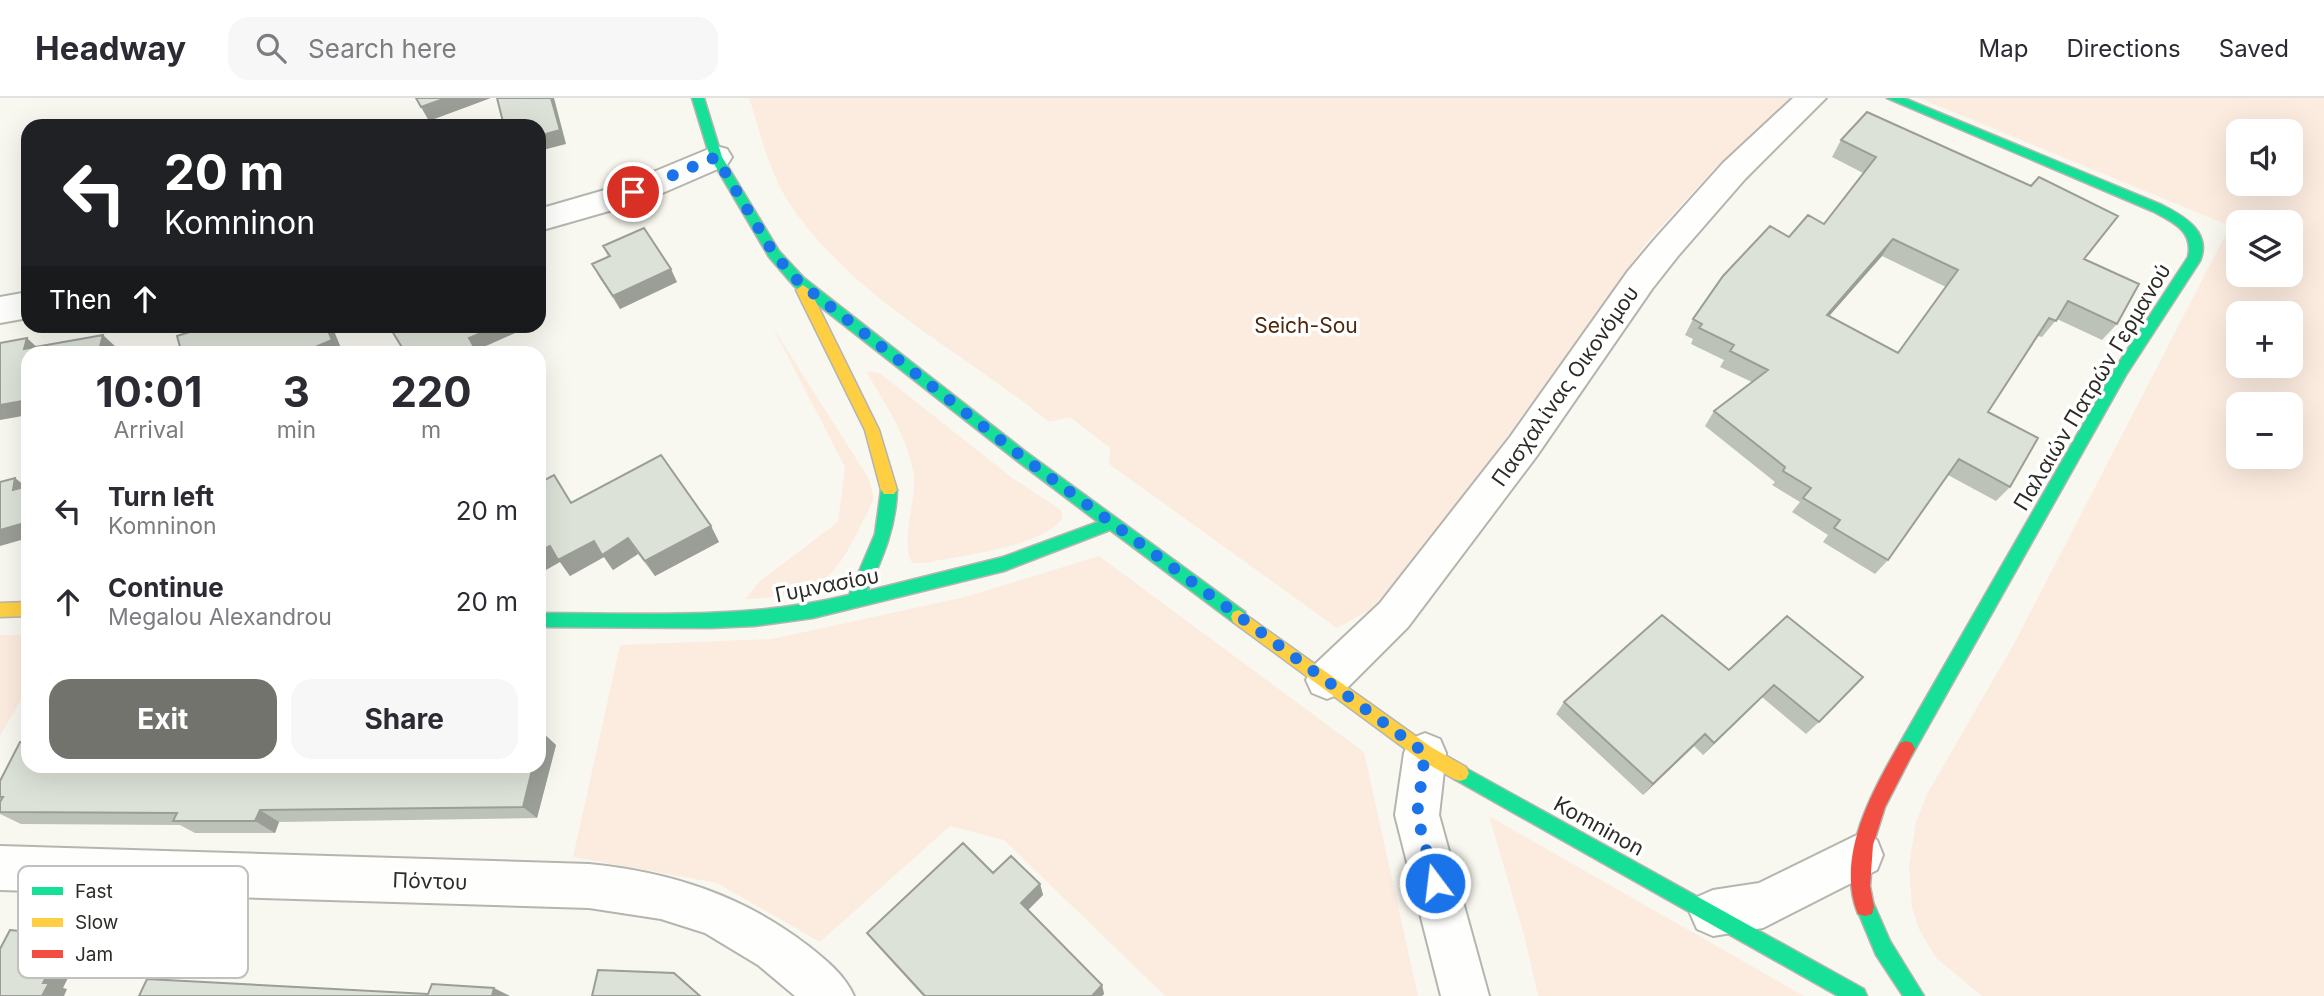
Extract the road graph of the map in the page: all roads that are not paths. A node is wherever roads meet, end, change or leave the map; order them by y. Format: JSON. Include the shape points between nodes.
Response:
{"nodes":[{"id":1,"x":698,"y":98,"type":"edge"},
{"id":2,"x":1811,"y":98,"type":"edge"},
{"id":3,"x":1894,"y":98,"type":"edge"},
{"id":4,"x":716,"y":157,"type":"junction"},
{"id":5,"x":546,"y":218,"type":"edge"},
{"id":6,"x":799,"y":282,"type":"junction"},
{"id":7,"x":21,"y":306,"type":"edge"},
{"id":8,"x":0,"y":310,"type":"edge"},
{"id":9,"x":1112,"y":523,"type":"junction"},
{"id":10,"x":853,"y":603,"type":"junction"},
{"id":11,"x":21,"y":608,"type":"edge"},
{"id":12,"x":0,"y":610,"type":"edge"},
{"id":13,"x":546,"y":620,"type":"edge"},
{"id":14,"x":1327,"y":680,"type":"junction"},
{"id":15,"x":1425,"y":753,"type":"junction"},
{"id":16,"x":1861,"y":855,"type":"junction"},
{"id":17,"x":0,"y":868,"type":"edge"},
{"id":18,"x":18,"y":869,"type":"edge"},
{"id":19,"x":248,"y":876,"type":"edge"},
{"id":20,"x":1713,"y":913,"type":"junction"},
{"id":21,"x":830,"y":996,"type":"edge"},
{"id":22,"x":1465,"y":996,"type":"edge"},
{"id":23,"x":1857,"y":996,"type":"edge"},
{"id":24,"x":1914,"y":996,"type":"edge"}],
"edges":[{"from":1,"to":4,"type":"main road"},
{"from":2,"to":14,"type":"street","name":"Πασχαλίνας Οικονόμου","via":[[1734,171],[1673,239],[1394,615]]},
{"from":3,"to":16,"type":"main road","name":"Παλαιών Πατρών Γερμανού","via":[[2149,204],[2184,223],[2199,243],[2193,262],[2125,363],[1915,735],[1881,799]]},
{"from":4,"to":5,"type":"street","via":[[633,192]]},
{"from":4,"to":6,"type":"main road","via":[[774,254]]},
{"from":6,"to":9,"type":"main road","name":"Komninon"},
{"from":6,"to":10,"type":"main road","via":[[881,452],[889,481],[891,506],[882,540]]},
{"from":7,"to":8,"type":"street"},
{"from":9,"to":10,"type":"main road","name":"Γυμνασίου","via":[[1004,564]]},
{"from":9,"to":14,"type":"main road","name":"Komninon"},
{"from":10,"to":13,"type":"main road","name":"Γυμνασίου","via":[[754,620]]},
{"from":11,"to":12,"type":"main road"},
{"from":14,"to":15,"type":"main road","name":"Komninon"},
{"from":15,"to":20,"type":"main road","name":"Komninon"},
{"from":15,"to":22,"type":"street","via":[[1417,815]]},
{"from":16,"to":20,"type":"street","via":[[1763,905]]},
{"from":16,"to":24,"type":"main road","via":[[1864,909],[1882,950]]},
{"from":17,"to":18,"type":"street","name":"Πόντου"},
{"from":19,"to":21,"type":"street","name":"Πόντου","via":[[651,892],[704,908],[746,930]]},
{"from":20,"to":23,"type":"main road","name":"Komninon"}]}
